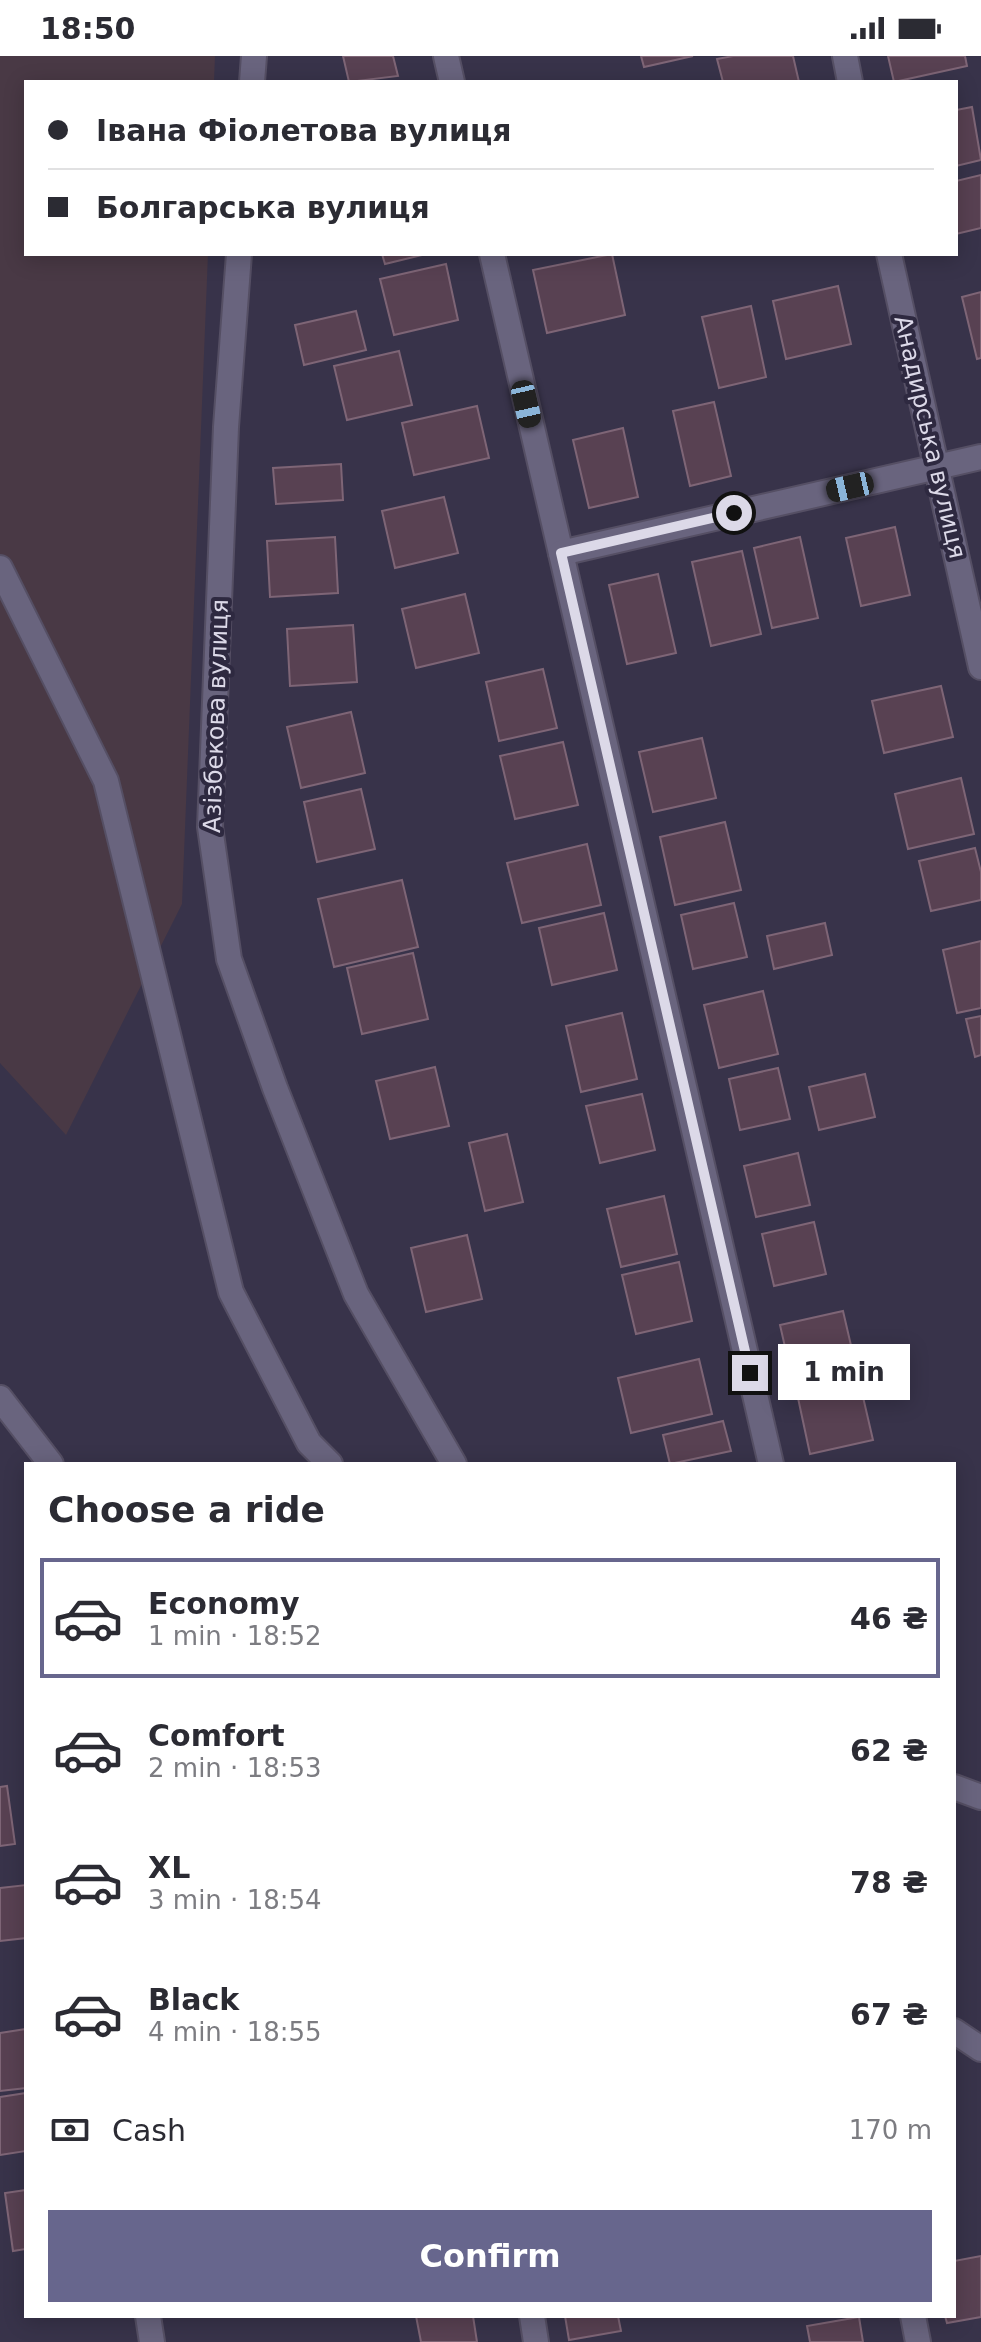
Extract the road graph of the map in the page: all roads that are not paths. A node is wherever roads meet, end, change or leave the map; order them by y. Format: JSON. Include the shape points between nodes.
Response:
{"nodes":[{"id":1,"x":254,"y":56,"type":"edge"},
{"id":2,"x":446,"y":56,"type":"edge"},
{"id":3,"x":845,"y":56,"type":"edge"},
{"id":4,"x":252,"y":80,"type":"edge"},
{"id":5,"x":452,"y":80,"type":"edge"},
{"id":6,"x":850,"y":80,"type":"edge"},
{"id":7,"x":239,"y":256,"type":"edge"},
{"id":8,"x":492,"y":256,"type":"edge"},
{"id":9,"x":889,"y":256,"type":"edge"},
{"id":10,"x":981,"y":457,"type":"edge"},
{"id":11,"x":936,"y":467,"type":"junction"},
{"id":12,"x":561,"y":553,"type":"junction"},
{"id":13,"x":0,"y":568,"type":"edge"},
{"id":14,"x":981,"y":667,"type":"edge"},
{"id":15,"x":0,"y":1398,"type":"edge"},
{"id":16,"x":49,"y":1462,"type":"edge"},
{"id":17,"x":328,"y":1462,"type":"edge"},
{"id":18,"x":453,"y":1462,"type":"edge"},
{"id":19,"x":771,"y":1462,"type":"edge"},
{"id":20,"x":956,"y":1788,"type":"edge"},
{"id":21,"x":981,"y":1797,"type":"edge"},
{"id":22,"x":956,"y":2032,"type":"edge"},
{"id":23,"x":981,"y":2049,"type":"edge"},
{"id":24,"x":148,"y":2318,"type":"edge"},
{"id":25,"x":532,"y":2318,"type":"edge"},
{"id":26,"x":913,"y":2318,"type":"edge"},
{"id":27,"x":152,"y":2342,"type":"edge"},
{"id":28,"x":536,"y":2342,"type":"edge"},
{"id":29,"x":918,"y":2342,"type":"edge"}],
"edges":[{"from":1,"to":4,"type":"street"},
{"from":2,"to":5,"type":"street"},
{"from":3,"to":6,"type":"street"},
{"from":7,"to":18,"type":"street","name":"Азізбекова вулиця","via":[[226,427],[210,827],[229,959],[356,1294]]},
{"from":8,"to":12,"type":"street"},
{"from":9,"to":11,"type":"street","name":"Анадирська вулиця"},
{"from":10,"to":11,"type":"street"},
{"from":11,"to":12,"type":"street"},
{"from":11,"to":14,"type":"street","name":"Анадирська вулиця"},
{"from":12,"to":19,"type":"street"},
{"from":13,"to":17,"type":"street","via":[[106,781],[231,1292],[309,1443]]},
{"from":15,"to":16,"type":"street"},
{"from":20,"to":21,"type":"street"},
{"from":22,"to":23,"type":"street"},
{"from":24,"to":27,"type":"street"},
{"from":25,"to":28,"type":"street"},
{"from":26,"to":29,"type":"street"}]}
